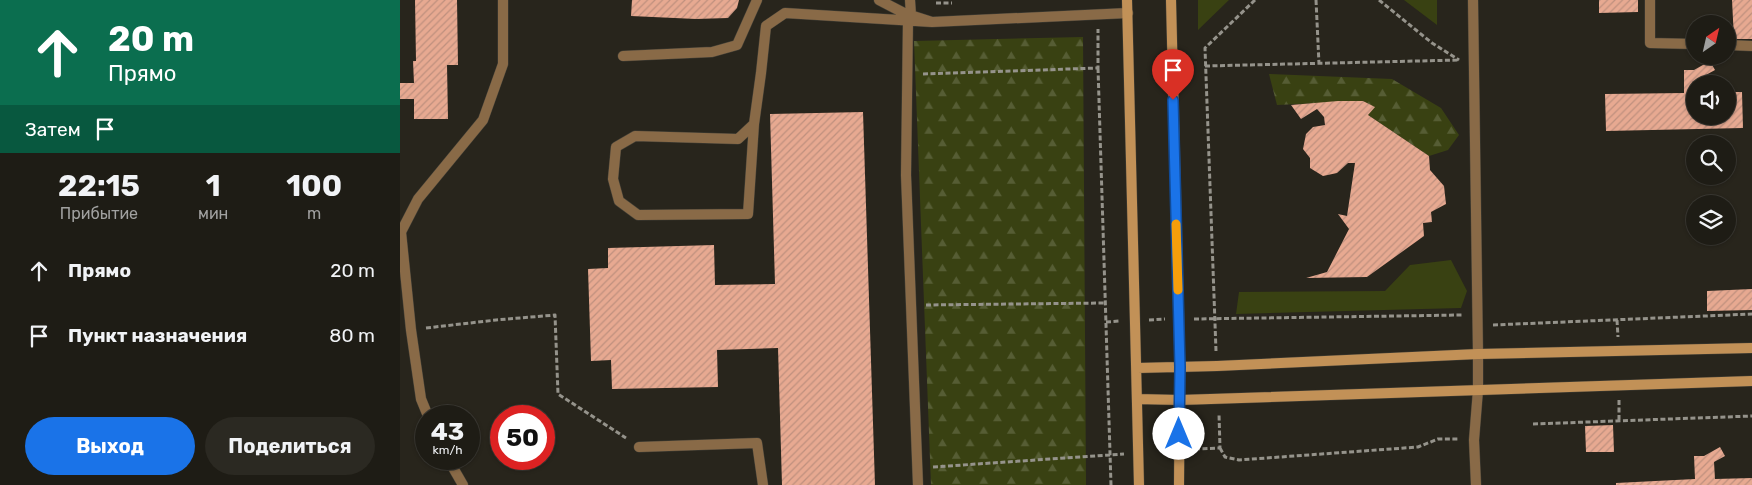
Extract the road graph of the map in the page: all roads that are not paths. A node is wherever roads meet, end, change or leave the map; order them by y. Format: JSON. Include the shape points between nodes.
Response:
{"nodes":[{"id":1,"x":502,"y":0,"type":"edge"},
{"id":2,"x":757,"y":0,"type":"edge"},
{"id":3,"x":879,"y":0,"type":"edge"},
{"id":4,"x":910,"y":0,"type":"edge"},
{"id":5,"x":1127,"y":0,"type":"edge"},
{"id":6,"x":1171,"y":0,"type":"edge"},
{"id":7,"x":1472,"y":0,"type":"edge"},
{"id":8,"x":1650,"y":0,"type":"edge"},
{"id":9,"x":1128,"y":13,"type":"junction"},
{"id":10,"x":910,"y":18,"type":"junction"},
{"id":11,"x":1686,"y":44,"type":"edge"},
{"id":12,"x":1736,"y":45,"type":"edge"},
{"id":13,"x":1752,"y":46,"type":"edge"},
{"id":14,"x":624,"y":56,"type":"dead end"},
{"id":15,"x":754,"y":124,"type":"junction"},
{"id":16,"x":1752,"y":348,"type":"edge"},
{"id":17,"x":1478,"y":354,"type":"junction"},
{"id":18,"x":1180,"y":367,"type":"junction"},
{"id":19,"x":1137,"y":368,"type":"junction"},
{"id":20,"x":1752,"y":381,"type":"edge"},
{"id":21,"x":1478,"y":390,"type":"junction"},
{"id":22,"x":1137,"y":399,"type":"junction"},
{"id":23,"x":1180,"y":400,"type":"junction"},
{"id":24,"x":423,"y":405,"type":"edge"},
{"id":25,"x":639,"y":447,"type":"road end"},
{"id":26,"x":454,"y":470,"type":"edge"},
{"id":27,"x":463,"y":485,"type":"edge"},
{"id":28,"x":763,"y":485,"type":"edge"},
{"id":29,"x":918,"y":485,"type":"edge"},
{"id":30,"x":1139,"y":485,"type":"edge"},
{"id":31,"x":1179,"y":485,"type":"edge"},
{"id":32,"x":1476,"y":485,"type":"edge"}],
"edges":[{"from":1,"to":24,"type":"street","via":[[503,64],[483,120],[418,199],[401,232],[411,330]]},
{"from":2,"to":14,"type":"street","via":[[737,45],[712,52]]},
{"from":3,"to":10,"type":"street"},
{"from":4,"to":10,"type":"street"},
{"from":5,"to":9,"type":"main road"},
{"from":6,"to":18,"type":"main road"},
{"from":7,"to":17,"type":"street"},
{"from":8,"to":11,"type":"street","via":[[1650,43]]},
{"from":9,"to":10,"type":"street","via":[[932,22]]},
{"from":9,"to":19,"type":"main road"},
{"from":10,"to":15,"type":"street","via":[[785,13],[766,26]]},
{"from":10,"to":29,"type":"street","via":[[906,175]]},
{"from":12,"to":13,"type":"street"},
{"from":15,"to":15,"type":"street","via":[[748,214],[638,215],[619,201],[613,179],[616,147],[635,136],[738,139]]},
{"from":16,"to":17,"type":"main road"},
{"from":17,"to":18,"type":"main road"},
{"from":17,"to":21,"type":"street"},
{"from":18,"to":19,"type":"main road"},
{"from":18,"to":23,"type":"main road"},
{"from":19,"to":22,"type":"main road"},
{"from":20,"to":21,"type":"main road"},
{"from":21,"to":23,"type":"main road"},
{"from":21,"to":32,"type":"street","via":[[1474,440]]},
{"from":22,"to":23,"type":"main road"},
{"from":22,"to":30,"type":"main road"},
{"from":23,"to":31,"type":"main road"},
{"from":25,"to":28,"type":"street","via":[[757,443]]},
{"from":26,"to":27,"type":"street"}]}
